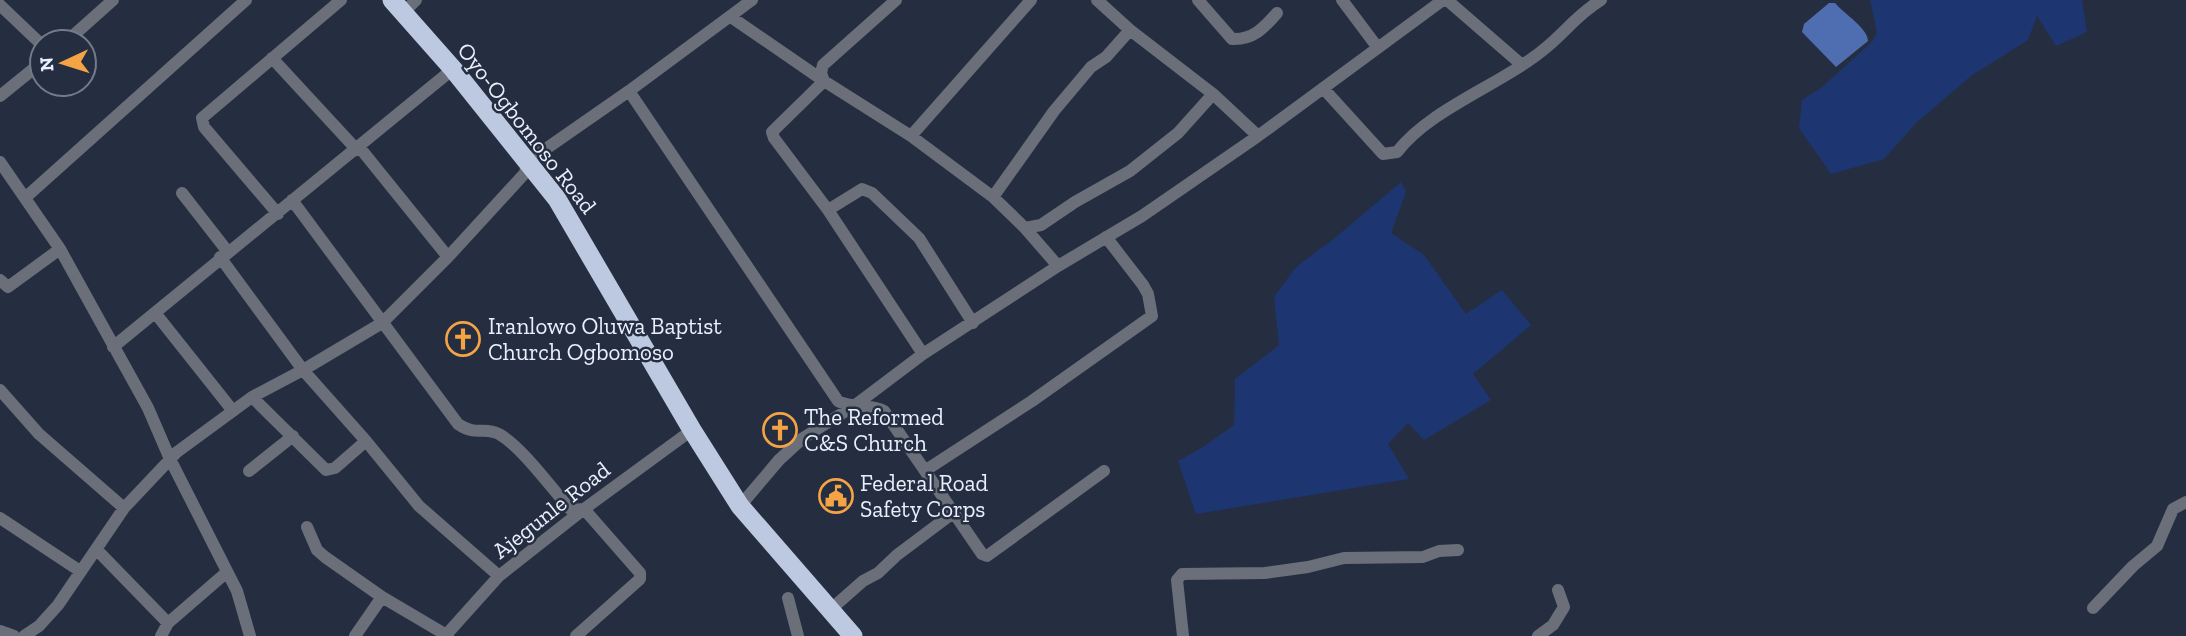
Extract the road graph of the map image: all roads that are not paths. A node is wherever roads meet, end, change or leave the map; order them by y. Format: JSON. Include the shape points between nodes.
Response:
{"nodes":[{"id":1,"x":113,"y":0,"type":"edge"},
{"id":2,"x":246,"y":0,"type":"edge"},
{"id":3,"x":341,"y":0,"type":"edge"},
{"id":4,"x":752,"y":0,"type":"edge"},
{"id":5,"x":896,"y":0,"type":"edge"},
{"id":6,"x":1031,"y":0,"type":"edge"},
{"id":7,"x":1097,"y":0,"type":"edge"},
{"id":8,"x":1198,"y":0,"type":"edge"},
{"id":9,"x":1342,"y":0,"type":"edge"},
{"id":10,"x":1445,"y":0,"type":"edge"},
{"id":11,"x":1601,"y":0,"type":"edge"},
{"id":12,"x":404,"y":4,"type":"edge"},
{"id":13,"x":0,"y":5,"type":"edge"},
{"id":14,"x":735,"y":9,"type":"edge"},
{"id":15,"x":1277,"y":13,"type":"dead end"},
{"id":16,"x":82,"y":28,"type":"edge"},
{"id":17,"x":1130,"y":30,"type":"junction"},
{"id":18,"x":28,"y":32,"type":"edge"},
{"id":19,"x":1378,"y":48,"type":"junction"},
{"id":20,"x":272,"y":58,"type":"junction"},
{"id":21,"x":1522,"y":65,"type":"junction"},
{"id":22,"x":453,"y":69,"type":"junction"},
{"id":23,"x":28,"y":73,"type":"edge"},
{"id":24,"x":824,"y":81,"type":"junction"},
{"id":25,"x":1323,"y":88,"type":"junction"},
{"id":26,"x":629,"y":91,"type":"junction"},
{"id":27,"x":1213,"y":94,"type":"junction"},
{"id":28,"x":0,"y":96,"type":"edge"},
{"id":29,"x":911,"y":136,"type":"junction"},
{"id":30,"x":1258,"y":136,"type":"junction"},
{"id":31,"x":357,"y":150,"type":"junction"},
{"id":32,"x":0,"y":162,"type":"edge"},
{"id":33,"x":527,"y":162,"type":"junction"},
{"id":34,"x":182,"y":193,"type":"dead end"},
{"id":35,"x":26,"y":197,"type":"junction"},
{"id":36,"x":993,"y":197,"type":"junction"},
{"id":37,"x":292,"y":200,"type":"junction"},
{"id":38,"x":828,"y":210,"type":"junction"},
{"id":39,"x":278,"y":214,"type":"junction"},
{"id":40,"x":1025,"y":228,"type":"junction"},
{"id":41,"x":1106,"y":237,"type":"junction"},
{"id":42,"x":60,"y":249,"type":"junction"},
{"id":43,"x":224,"y":254,"type":"junction"},
{"id":44,"x":448,"y":257,"type":"junction"},
{"id":45,"x":1059,"y":266,"type":"junction"},
{"id":46,"x":3,"y":288,"type":"edge"},
{"id":47,"x":156,"y":314,"type":"junction"},
{"id":48,"x":382,"y":323,"type":"junction"},
{"id":49,"x":973,"y":323,"type":"junction"},
{"id":50,"x":113,"y":347,"type":"junction"},
{"id":51,"x":923,"y":354,"type":"junction"},
{"id":52,"x":303,"y":370,"type":"junction"},
{"id":53,"x":0,"y":390,"type":"edge"},
{"id":54,"x":252,"y":397,"type":"junction"},
{"id":55,"x":854,"y":405,"type":"junction"},
{"id":56,"x":233,"y":411,"type":"junction"},
{"id":57,"x":692,"y":430,"type":"junction"},
{"id":58,"x":293,"y":436,"type":"junction"},
{"id":59,"x":366,"y":441,"type":"junction"},
{"id":60,"x":170,"y":459,"type":"junction"},
{"id":61,"x":926,"y":470,"type":"junction"},
{"id":62,"x":249,"y":471,"type":"dead end"},
{"id":63,"x":1104,"y":471,"type":"dead end"},
{"id":64,"x":2186,"y":502,"type":"edge"},
{"id":65,"x":740,"y":506,"type":"junction"},
{"id":66,"x":124,"y":508,"type":"junction"},
{"id":67,"x":584,"y":509,"type":"junction"},
{"id":68,"x":953,"y":513,"type":"junction"},
{"id":69,"x":0,"y":518,"type":"edge"},
{"id":70,"x":307,"y":527,"type":"dead end"},
{"id":71,"x":96,"y":550,"type":"junction"},
{"id":72,"x":1458,"y":550,"type":"dead end"},
{"id":73,"x":80,"y":571,"type":"junction"},
{"id":74,"x":227,"y":572,"type":"junction"},
{"id":75,"x":499,"y":576,"type":"junction"},
{"id":76,"x":1558,"y":590,"type":"dead end"},
{"id":77,"x":382,"y":597,"type":"junction"},
{"id":78,"x":788,"y":598,"type":"dead end"},
{"id":79,"x":2092,"y":608,"type":"dead end"},
{"id":80,"x":830,"y":610,"type":"junction"},
{"id":81,"x":168,"y":623,"type":"junction"},
{"id":82,"x":0,"y":631,"type":"edge"},
{"id":83,"x":447,"y":635,"type":"edge"},
{"id":84,"x":14,"y":636,"type":"edge"},
{"id":85,"x":24,"y":636,"type":"edge"},
{"id":86,"x":161,"y":636,"type":"edge"},
{"id":87,"x":250,"y":636,"type":"edge"},
{"id":88,"x":355,"y":636,"type":"edge"},
{"id":89,"x":576,"y":636,"type":"edge"},
{"id":90,"x":798,"y":636,"type":"edge"},
{"id":91,"x":853,"y":636,"type":"edge"},
{"id":92,"x":1183,"y":636,"type":"edge"},
{"id":93,"x":1538,"y":636,"type":"edge"}],
"edges":[{"from":1,"to":16,"type":"street"},
{"from":2,"to":35,"type":"street"},
{"from":3,"to":20,"type":"street"},
{"from":4,"to":14,"type":"street"},
{"from":5,"to":24,"type":"street","via":[[823,65]]},
{"from":6,"to":29,"type":"street"},
{"from":7,"to":17,"type":"street"},
{"from":8,"to":15,"type":"street","via":[[1233,39],[1245,39],[1262,30]]},
{"from":9,"to":19,"type":"street"},
{"from":10,"to":19,"type":"street"},
{"from":10,"to":21,"type":"street"},
{"from":11,"to":21,"type":"street"},
{"from":12,"to":22,"type":"highway","name":"Oyo-Ogbomoso Road"},
{"from":13,"to":18,"type":"street"},
{"from":14,"to":24,"type":"street"},
{"from":14,"to":26,"type":"street"},
{"from":17,"to":27,"type":"street"},
{"from":17,"to":36,"type":"street","via":[[1054,111]]},
{"from":19,"to":25,"type":"street"},
{"from":20,"to":31,"type":"street"},
{"from":20,"to":39,"type":"street","via":[[202,118],[204,127]]},
{"from":21,"to":25,"type":"street","via":[[1436,118],[1389,154],[1383,154]]},
{"from":22,"to":31,"type":"street"},
{"from":22,"to":33,"type":"highway","name":"Oyo-Ogbomoso Road"},
{"from":23,"to":28,"type":"street"},
{"from":24,"to":29,"type":"street"},
{"from":24,"to":38,"type":"street","via":[[772,132]]},
{"from":25,"to":30,"type":"street"},
{"from":26,"to":33,"type":"street"},
{"from":26,"to":55,"type":"street","via":[[838,401]]},
{"from":27,"to":30,"type":"street"},
{"from":27,"to":40,"type":"street","via":[[1178,133],[1130,171],[1041,225]]},
{"from":29,"to":36,"type":"street"},
{"from":30,"to":41,"type":"street"},
{"from":31,"to":37,"type":"street"},
{"from":31,"to":44,"type":"street","via":[[360,148]]},
{"from":32,"to":35,"type":"street"},
{"from":33,"to":44,"type":"street","via":[[525,173]]},
{"from":33,"to":57,"type":"highway","name":"Oyo-Ogbomoso Road","via":[[572,222]]},
{"from":34,"to":43,"type":"street"},
{"from":35,"to":42,"type":"street"},
{"from":36,"to":40,"type":"street"},
{"from":37,"to":39,"type":"street"},
{"from":37,"to":48,"type":"street"},
{"from":38,"to":49,"type":"street","via":[[862,189],[873,193],[919,238]]},
{"from":38,"to":51,"type":"street"},
{"from":39,"to":43,"type":"street"},
{"from":40,"to":45,"type":"street"},
{"from":41,"to":45,"type":"street"},
{"from":41,"to":61,"type":"street","via":[[1143,285],[1152,316]]},
{"from":42,"to":46,"type":"street"},
{"from":42,"to":50,"type":"street"},
{"from":43,"to":47,"type":"street"},
{"from":43,"to":52,"type":"street"},
{"from":44,"to":48,"type":"street"},
{"from":45,"to":49,"type":"street"},
{"from":47,"to":50,"type":"street"},
{"from":47,"to":56,"type":"street"},
{"from":48,"to":52,"type":"street"},
{"from":48,"to":67,"type":"street","via":[[458,424],[477,433],[488,430],[499,435],[571,510]]},
{"from":49,"to":51,"type":"street"},
{"from":50,"to":60,"type":"street","via":[[148,408]]},
{"from":51,"to":55,"type":"street"},
{"from":52,"to":54,"type":"street"},
{"from":52,"to":59,"type":"street"},
{"from":53,"to":66,"type":"street","via":[[39,434]]},
{"from":54,"to":56,"type":"street"},
{"from":54,"to":58,"type":"street"},
{"from":55,"to":61,"type":"street","via":[[884,411]]},
{"from":55,"to":65,"type":"street","via":[[803,438]]},
{"from":56,"to":60,"type":"street"},
{"from":57,"to":65,"type":"highway","name":"Oyo-Ogbomoso Road"},
{"from":57,"to":67,"type":"street","name":"Ajegunle Road"},
{"from":58,"to":59,"type":"street","via":[[331,471]]},
{"from":58,"to":62,"type":"street"},
{"from":59,"to":75,"type":"street","via":[[427,515]]},
{"from":60,"to":66,"type":"street"},
{"from":60,"to":74,"type":"street"},
{"from":61,"to":68,"type":"street"},
{"from":63,"to":68,"type":"street","via":[[987,556]]},
{"from":64,"to":79,"type":"street","via":[[2173,509],[2157,546]]},
{"from":65,"to":80,"type":"highway","name":"Oyo-Ogbomoso Road"},
{"from":66,"to":71,"type":"street"},
{"from":67,"to":75,"type":"street","name":"Ajegunle Road"},
{"from":67,"to":89,"type":"street","via":[[637,568],[640,579]]},
{"from":68,"to":80,"type":"street"},
{"from":69,"to":73,"type":"street"},
{"from":70,"to":77,"type":"street","via":[[317,550]]},
{"from":71,"to":73,"type":"street"},
{"from":71,"to":81,"type":"street"},
{"from":72,"to":92,"type":"street","via":[[1423,557],[1345,558],[1265,573],[1182,574],[1177,580]]},
{"from":73,"to":85,"type":"street","via":[[58,604]]},
{"from":74,"to":81,"type":"street"},
{"from":74,"to":87,"type":"street"},
{"from":75,"to":83,"type":"street","name":"Ajegunle Road"},
{"from":76,"to":93,"type":"street","via":[[1564,607],[1553,625]]},
{"from":77,"to":83,"type":"street"},
{"from":77,"to":88,"type":"street"},
{"from":78,"to":90,"type":"street"},
{"from":80,"to":91,"type":"highway","name":"Oyo-Ogbomoso Road"},
{"from":81,"to":86,"type":"street"},
{"from":82,"to":84,"type":"street"}]}
